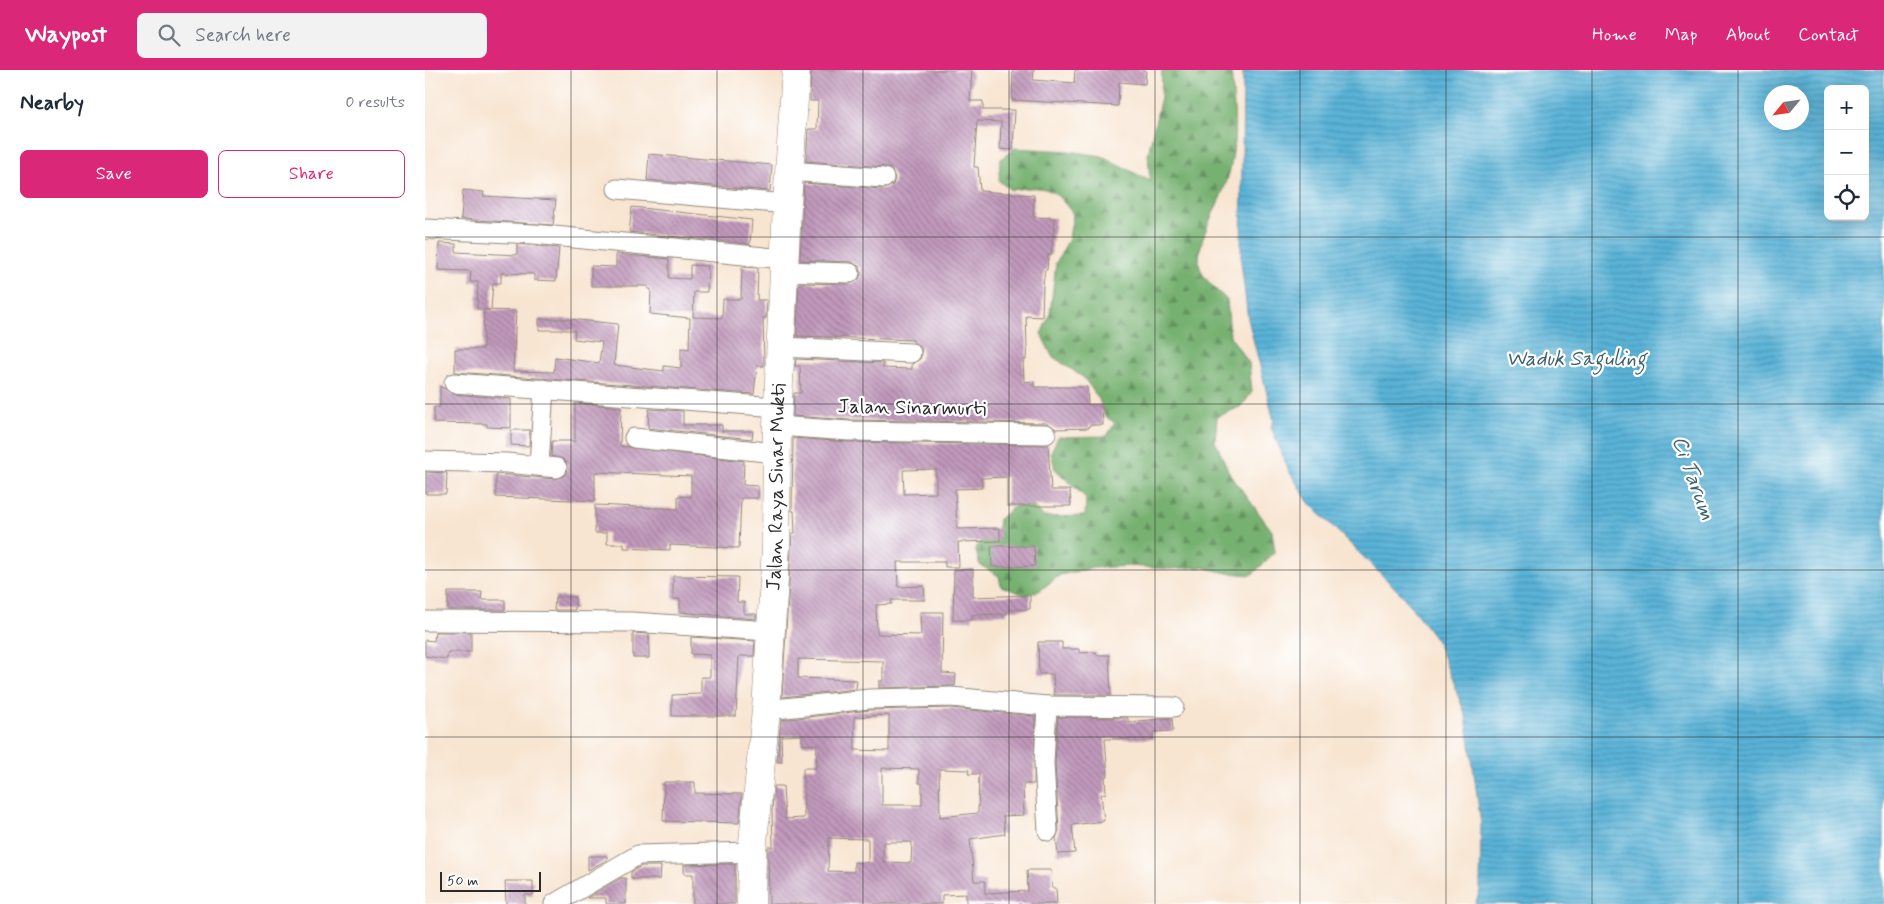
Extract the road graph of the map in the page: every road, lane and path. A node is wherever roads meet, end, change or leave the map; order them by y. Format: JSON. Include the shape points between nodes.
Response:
{"nodes":[{"id":1,"x":796,"y":70,"type":"edge"},
{"id":2,"x":789,"y":171,"type":"junction"},
{"id":3,"x":884,"y":178,"type":"dead end"},
{"id":4,"x":617,"y":189,"type":"dead end"},
{"id":5,"x":787,"y":204,"type":"junction"},
{"id":6,"x":438,"y":229,"type":"edge"},
{"id":7,"x":784,"y":265,"type":"junction"},
{"id":8,"x":850,"y":273,"type":"dead end"},
{"id":9,"x":781,"y":347,"type":"junction"},
{"id":10,"x":911,"y":353,"type":"dead end"},
{"id":11,"x":453,"y":383,"type":"dead end"},
{"id":12,"x":543,"y":389,"type":"junction"},
{"id":13,"x":777,"y":416,"type":"junction"},
{"id":14,"x":1046,"y":434,"type":"dead end"},
{"id":15,"x":634,"y":438,"type":"dead end"},
{"id":16,"x":776,"y":453,"type":"junction"},
{"id":17,"x":425,"y":461,"type":"edge"},
{"id":18,"x":425,"y":621,"type":"edge"},
{"id":19,"x":769,"y":630,"type":"junction"},
{"id":20,"x":1047,"y":706,"type":"junction"},
{"id":21,"x":1173,"y":707,"type":"dead end"},
{"id":22,"x":766,"y":710,"type":"junction"},
{"id":23,"x":1048,"y":830,"type":"dead end"},
{"id":24,"x":752,"y":852,"type":"junction"},
{"id":25,"x":554,"y":904,"type":"edge"},
{"id":26,"x":751,"y":904,"type":"edge"}],
"edges":[{"from":1,"to":2,"type":"highway","name":"Jalan Raya Sinar Mukti"},
{"from":2,"to":3,"type":"street"},
{"from":2,"to":5,"type":"highway","name":"Jalan Raya Sinar Mukti"},
{"from":4,"to":5,"type":"street"},
{"from":5,"to":7,"type":"highway","name":"Jalan Raya Sinar Mukti"},
{"from":6,"to":7,"type":"street","via":[[534,234]]},
{"from":7,"to":8,"type":"street"},
{"from":7,"to":9,"type":"highway","name":"Jalan Raya Sinar Mukti"},
{"from":9,"to":10,"type":"street"},
{"from":9,"to":13,"type":"highway","name":"Jalan Raya Sinar Mukti"},
{"from":11,"to":12,"type":"street","name":"Jalan Sinarmurti"},
{"from":12,"to":13,"type":"street","name":"Jalan Sinarmurti"},
{"from":12,"to":17,"type":"street","via":[[548,467]]},
{"from":13,"to":14,"type":"street","name":"Jalan Sinarmurti","via":[[849,431]]},
{"from":13,"to":16,"type":"highway","name":"Jalan Raya Sinar Mukti"},
{"from":15,"to":16,"type":"street"},
{"from":16,"to":19,"type":"highway","name":"Jalan Raya Sinar Mukti","via":[[776,547]]},
{"from":18,"to":19,"type":"street","via":[[632,622]]},
{"from":19,"to":22,"type":"highway","name":"Jalan Raya Sinar Mukti"},
{"from":20,"to":21,"type":"street"},
{"from":20,"to":22,"type":"street","via":[[951,697],[869,698]]},
{"from":20,"to":23,"type":"street","via":[[1044,764]]},
{"from":22,"to":24,"type":"highway","name":"Jalan Raya Sinar Mukti"},
{"from":24,"to":25,"type":"street","via":[[638,855]]},
{"from":24,"to":26,"type":"highway","name":"Jalan Raya Sinar Mukti"}]}
